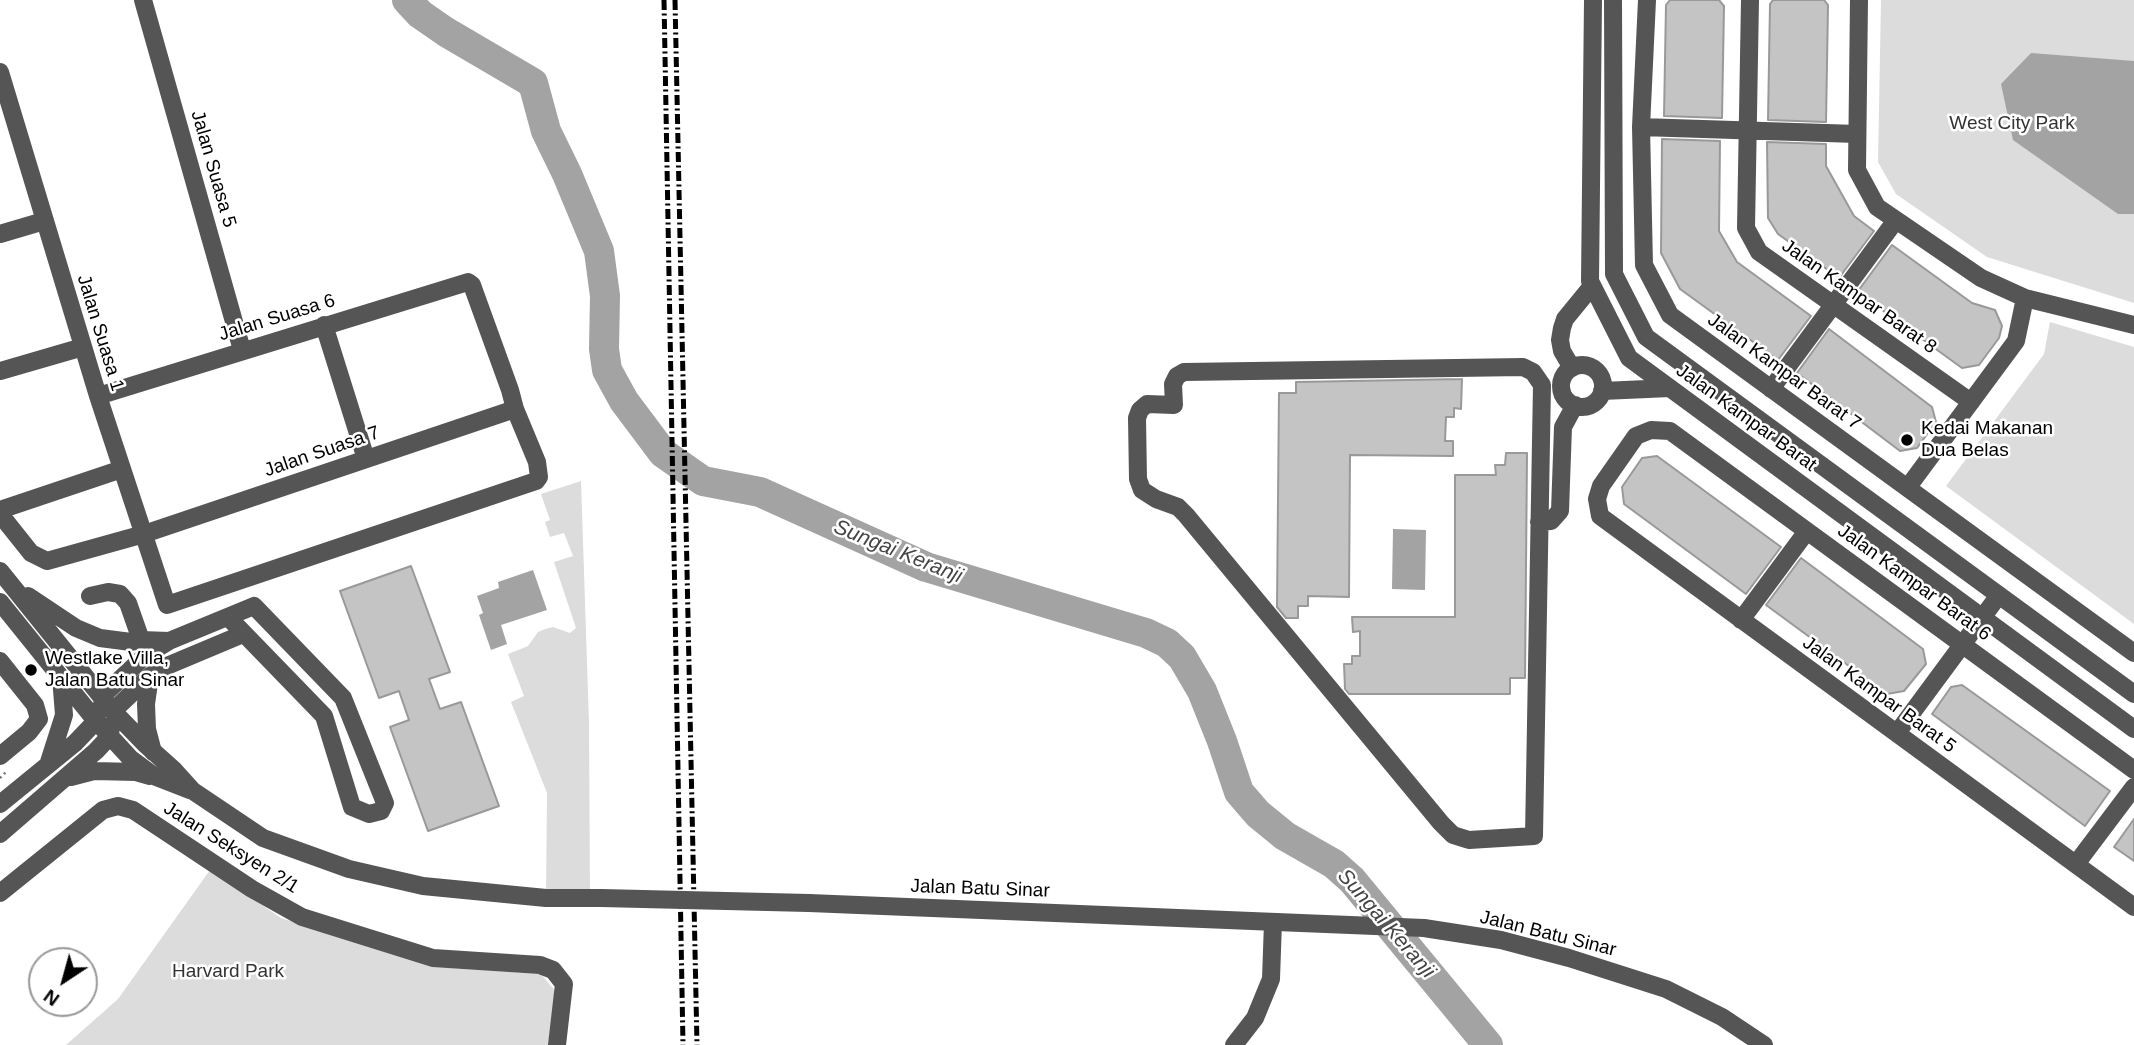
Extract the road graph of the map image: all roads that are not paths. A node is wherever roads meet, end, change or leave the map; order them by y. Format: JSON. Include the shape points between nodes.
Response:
{"nodes":[{"id":1,"x":143,"y":0,"type":"edge"},
{"id":2,"x":1593,"y":0,"type":"edge"},
{"id":3,"x":1613,"y":0,"type":"edge"},
{"id":4,"x":1647,"y":0,"type":"edge"},
{"id":5,"x":1750,"y":0,"type":"edge"},
{"id":6,"x":1859,"y":0,"type":"edge"},
{"id":7,"x":1593,"y":49,"type":"junction"},
{"id":8,"x":1613,"y":49,"type":"junction"},
{"id":9,"x":0,"y":72,"type":"edge"},
{"id":10,"x":6,"y":112,"type":"edge"},
{"id":11,"x":1641,"y":127,"type":"junction"},
{"id":12,"x":1747,"y":130,"type":"junction"},
{"id":13,"x":1857,"y":134,"type":"junction"},
{"id":14,"x":1896,"y":220,"type":"junction"},
{"id":15,"x":44,"y":221,"type":"junction"},
{"id":16,"x":0,"y":234,"type":"edge"},
{"id":17,"x":1592,"y":286,"type":"junction"},
{"id":18,"x":2025,"y":298,"type":"junction"},
{"id":19,"x":1833,"y":305,"type":"junction"},
{"id":20,"x":324,"y":325,"type":"junction"},
{"id":21,"x":2134,"y":325,"type":"edge"},
{"id":22,"x":83,"y":347,"type":"junction"},
{"id":23,"x":242,"y":350,"type":"junction"},
{"id":24,"x":1572,"y":368,"type":"junction"},
{"id":25,"x":0,"y":371,"type":"edge"},
{"id":26,"x":1670,"y":388,"type":"junction"},
{"id":27,"x":1771,"y":389,"type":"junction"},
{"id":28,"x":1602,"y":391,"type":"junction"},
{"id":29,"x":98,"y":396,"type":"junction"},
{"id":30,"x":1971,"y":402,"type":"junction"},
{"id":31,"x":1574,"y":405,"type":"junction"},
{"id":32,"x":515,"y":409,"type":"junction"},
{"id":33,"x":366,"y":459,"type":"junction"},
{"id":34,"x":122,"y":470,"type":"junction"},
{"id":35,"x":1908,"y":487,"type":"junction"},
{"id":36,"x":0,"y":512,"type":"edge"},
{"id":37,"x":1600,"y":516,"type":"joint"},
{"id":38,"x":1539,"y":522,"type":"junction"},
{"id":39,"x":1807,"y":531,"type":"junction"},
{"id":40,"x":144,"y":534,"type":"junction"},
{"id":41,"x":6,"y":578,"type":"edge"},
{"id":42,"x":1999,"y":595,"type":"junction"},
{"id":43,"x":90,"y":596,"type":"dead end"},
{"id":44,"x":0,"y":602,"type":"edge"},
{"id":45,"x":228,"y":617,"type":"junction"},
{"id":46,"x":1983,"y":618,"type":"junction"},
{"id":47,"x":1741,"y":620,"type":"junction"},
{"id":48,"x":243,"y":634,"type":"junction"},
{"id":49,"x":141,"y":640,"type":"junction"},
{"id":50,"x":169,"y":641,"type":"junction"},
{"id":51,"x":1962,"y":645,"type":"junction"},
{"id":52,"x":2134,"y":653,"type":"edge"},
{"id":53,"x":0,"y":661,"type":"edge"},
{"id":54,"x":150,"y":676,"type":"junction"},
{"id":55,"x":61,"y":677,"type":"junction"},
{"id":56,"x":2134,"y":694,"type":"edge"},
{"id":57,"x":101,"y":696,"type":"junction"},
{"id":58,"x":113,"y":711,"type":"junction"},
{"id":59,"x":96,"y":721,"type":"junction"},
{"id":60,"x":2134,"y":729,"type":"edge"},
{"id":61,"x":1897,"y":733,"type":"junction"},
{"id":62,"x":110,"y":736,"type":"junction"},
{"id":63,"x":153,"y":752,"type":"junction"},
{"id":64,"x":0,"y":756,"type":"edge"},
{"id":65,"x":48,"y":765,"type":"junction"},
{"id":66,"x":2134,"y":770,"type":"edge"},
{"id":67,"x":154,"y":776,"type":"junction"},
{"id":68,"x":65,"y":779,"type":"junction"},
{"id":69,"x":2134,"y":787,"type":"edge"},
{"id":70,"x":193,"y":791,"type":"junction"},
{"id":71,"x":0,"y":804,"type":"edge"},
{"id":72,"x":0,"y":834,"type":"edge"},
{"id":73,"x":2076,"y":864,"type":"junction"},
{"id":74,"x":0,"y":892,"type":"edge"},
{"id":75,"x":2134,"y":907,"type":"edge"},
{"id":76,"x":1273,"y":922,"type":"junction"},
{"id":77,"x":557,"y":1045,"type":"edge"},
{"id":78,"x":1234,"y":1045,"type":"edge"},
{"id":79,"x":1764,"y":1045,"type":"edge"}],
"edges":[{"from":1,"to":23,"type":"street","name":"Jalan Suasa 5"},
{"from":2,"to":7,"type":"street","name":"Jalan Kampar Barat"},
{"from":3,"to":8,"type":"street","name":"Jalan Kampar Barat"},
{"from":4,"to":11,"type":"street","name":"Jalan Kampar Barat 7"},
{"from":5,"to":12,"type":"street","name":"Jalan Kampar Barat 8"},
{"from":6,"to":13,"type":"street"},
{"from":7,"to":8,"type":"street"},
{"from":7,"to":17,"type":"street","name":"Jalan Kampar Barat"},
{"from":8,"to":42,"type":"street","name":"Jalan Kampar Barat","via":[[1614,274],[1646,337]]},
{"from":9,"to":10,"type":"street","name":"Jalan Suasa 1"},
{"from":10,"to":15,"type":"street","name":"Jalan Suasa 1"},
{"from":11,"to":12,"type":"street"},
{"from":11,"to":27,"type":"street","name":"Jalan Kampar Barat 7","via":[[1644,265],[1670,315]]},
{"from":12,"to":13,"type":"street"},
{"from":12,"to":19,"type":"street","name":"Jalan Kampar Barat 8","via":[[1746,228],[1759,252]]},
{"from":13,"to":14,"type":"street","via":[[1857,170],[1877,207]]},
{"from":14,"to":18,"type":"street","via":[[1981,278]]},
{"from":14,"to":19,"type":"street"},
{"from":15,"to":16,"type":"street"},
{"from":15,"to":22,"type":"street","name":"Jalan Suasa 1"},
{"from":17,"to":24,"type":"street","via":[[1562,328],[1562,352]]},
{"from":17,"to":26,"type":"street","name":"Jalan Kampar Barat","via":[[1629,358]]},
{"from":18,"to":21,"type":"street"},
{"from":18,"to":30,"type":"street","via":[[2016,341]]},
{"from":19,"to":27,"type":"street"},
{"from":19,"to":30,"type":"street","name":"Jalan Kampar Barat 8"},
{"from":20,"to":23,"type":"street","name":"Jalan Suasa 6"},
{"from":20,"to":32,"type":"street","name":"Jalan Suasa 6","via":[[468,282]]},
{"from":20,"to":33,"type":"street"},
{"from":22,"to":25,"type":"street"},
{"from":22,"to":29,"type":"street","name":"Jalan Suasa 1"},
{"from":23,"to":29,"type":"street","name":"Jalan Suasa 6"},
{"from":24,"to":28,"type":"street","via":[[1584,365],[1597,371]]},
{"from":24,"to":31,"type":"street","via":[[1561,384],[1564,397]]},
{"from":26,"to":28,"type":"street"},
{"from":26,"to":46,"type":"street","name":"Jalan Kampar Barat"},
{"from":27,"to":35,"type":"street","name":"Jalan Kampar Barat 7"},
{"from":28,"to":31,"type":"street","via":[[1595,403]]},
{"from":29,"to":34,"type":"street","name":"Jalan Suasa 1"},
{"from":30,"to":35,"type":"street"},
{"from":31,"to":38,"type":"street","via":[[1563,427],[1560,511],[1551,521]]},
{"from":32,"to":33,"type":"street","name":"Jalan Suasa 7"},
{"from":32,"to":40,"type":"street","name":"Jalan Suasa 1","via":[[537,462],[536,481],[167,605]]},
{"from":33,"to":40,"type":"street","name":"Jalan Suasa 7"},
{"from":34,"to":36,"type":"street"},
{"from":34,"to":40,"type":"street","name":"Jalan Suasa 1"},
{"from":35,"to":52,"type":"street","name":"Jalan Kampar Barat 7"},
{"from":36,"to":40,"type":"street","name":"Jalan Suasa 7","via":[[30,553],[47,562]]},
{"from":37,"to":39,"type":"street","name":"Jalan Kampar Barat 6","via":[[1597,499],[1601,486],[1636,436],[1651,430],[1670,431]]},
{"from":37,"to":47,"type":"street","name":"Jalan Kampar Barat 5"},
{"from":38,"to":38,"type":"street","via":[[1534,835],[1469,840],[1453,835],[1441,823],[1186,515],[1142,490],[1137,418],[1147,404],[1174,405],[1174,384],[1184,372],[1523,367],[1542,385]]},
{"from":39,"to":47,"type":"street"},
{"from":39,"to":51,"type":"street","name":"Jalan Kampar Barat 6"},
{"from":41,"to":49,"type":"street","via":[[76,628],[100,638]]},
{"from":41,"to":57,"type":"street","name":"Jalan Batu Sinar"},
{"from":42,"to":46,"type":"street"},
{"from":42,"to":56,"type":"street","name":"Jalan Kampar Barat"},
{"from":43,"to":49,"type":"street","via":[[120,594],[128,603]]},
{"from":44,"to":55,"type":"street","name":"Jalan Batu Sinar"},
{"from":45,"to":48,"type":"street"},
{"from":45,"to":48,"type":"street","via":[[254,606],[343,698],[385,803],[381,811],[369,814],[352,807],[324,716]]},
{"from":45,"to":50,"type":"street"},
{"from":46,"to":51,"type":"street"},
{"from":46,"to":60,"type":"street","name":"Jalan Kampar Barat"},
{"from":47,"to":61,"type":"street","name":"Jalan Kampar Barat 5"},
{"from":48,"to":54,"type":"street"},
{"from":49,"to":50,"type":"street"},
{"from":50,"to":57,"type":"street","via":[[146,654]]},
{"from":51,"to":61,"type":"street"},
{"from":51,"to":66,"type":"street","name":"Jalan Kampar Barat 6"},
{"from":53,"to":64,"type":"street","via":[[36,705],[39,719]]},
{"from":54,"to":58,"type":"street"},
{"from":54,"to":63,"type":"street","via":[[146,704]]},
{"from":55,"to":59,"type":"street","name":"Jalan Batu Sinar"},
{"from":55,"to":65,"type":"street","via":[[63,726]]},
{"from":57,"to":58,"type":"street","name":"Jalan Batu Sinar"},
{"from":57,"to":59,"type":"street"},
{"from":58,"to":62,"type":"street"},
{"from":58,"to":63,"type":"street","name":"Jalan Batu Sinar"},
{"from":59,"to":62,"type":"street","name":"Jalan Batu Sinar"},
{"from":59,"to":65,"type":"street"},
{"from":61,"to":73,"type":"street","name":"Jalan Kampar Barat 5"},
{"from":62,"to":67,"type":"street","name":"Jalan Batu Sinar"},
{"from":62,"to":68,"type":"street"},
{"from":63,"to":70,"type":"street","name":"Jalan Batu Sinar"},
{"from":65,"to":71,"type":"street"},
{"from":67,"to":68,"type":"street","via":[[94,771]]},
{"from":67,"to":70,"type":"street","name":"Jalan Batu Sinar"},
{"from":68,"to":72,"type":"street"},
{"from":69,"to":73,"type":"street"},
{"from":70,"to":76,"type":"street","name":"Jalan Batu Sinar","bridge":true,"via":[[263,838],[349,869],[472,892]]},
{"from":73,"to":75,"type":"street","name":"Jalan Kampar Barat 5"},
{"from":74,"to":77,"type":"street","name":"Jalan Seksyen 2/1","via":[[103,810],[118,806],[133,810],[302,917],[433,958],[540,965],[553,970],[564,984]]},
{"from":76,"to":78,"type":"street","via":[[1271,979],[1255,1018]]},
{"from":76,"to":79,"type":"street","name":"Jalan Batu Sinar","via":[[1424,928],[1501,940],[1666,989]]}]}
